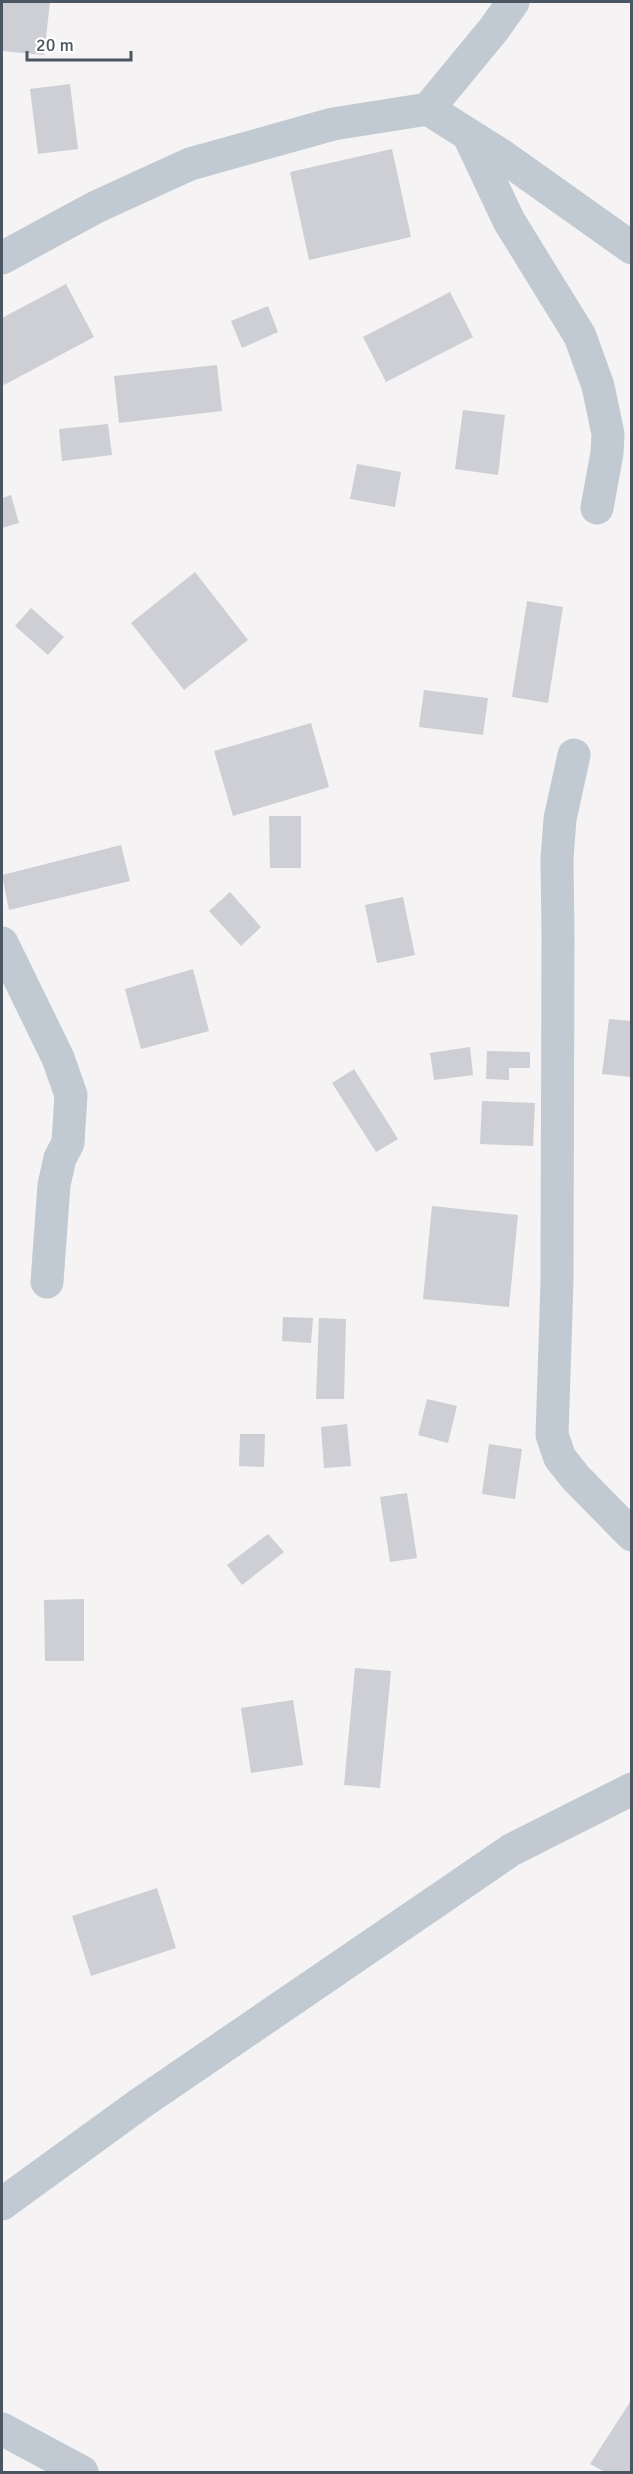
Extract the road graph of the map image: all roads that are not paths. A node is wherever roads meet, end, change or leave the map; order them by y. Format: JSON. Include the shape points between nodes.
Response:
{"nodes":[{"id":1,"x":513,"y":2,"type":"edge"},
{"id":2,"x":429,"y":109,"type":"junction"},
{"id":3,"x":467,"y":132,"type":"junction"},
{"id":4,"x":632,"y":248,"type":"edge"},
{"id":5,"x":2,"y":258,"type":"edge"},
{"id":6,"x":597,"y":508,"type":"dead end"},
{"id":7,"x":574,"y":755,"type":"dead end"},
{"id":8,"x":2,"y":943,"type":"edge"},
{"id":9,"x":47,"y":1282,"type":"dead end"},
{"id":10,"x":632,"y":1535,"type":"edge"},
{"id":11,"x":632,"y":1789,"type":"edge"},
{"id":12,"x":2,"y":2204,"type":"edge"},
{"id":13,"x":2,"y":2429,"type":"edge"},
{"id":14,"x":82,"y":2472,"type":"edge"}],
"edges":[{"from":1,"to":2,"type":"street"},
{"from":2,"to":3,"type":"street"},
{"from":2,"to":5,"type":"street","via":[[333,124],[190,164],[96,207]]},
{"from":3,"to":4,"type":"street"},
{"from":3,"to":6,"type":"street","via":[[509,220],[580,336],[598,386],[608,434]]},
{"from":7,"to":10,"type":"street","via":[[560,819],[557,859],[557,1282],[552,1435],[560,1458]]},
{"from":8,"to":9,"type":"street","via":[[58,1058],[70,1095],[68,1143],[54,1185]]},
{"from":11,"to":12,"type":"street","via":[[511,1850],[141,2103]]},
{"from":13,"to":14,"type":"street"}]}
